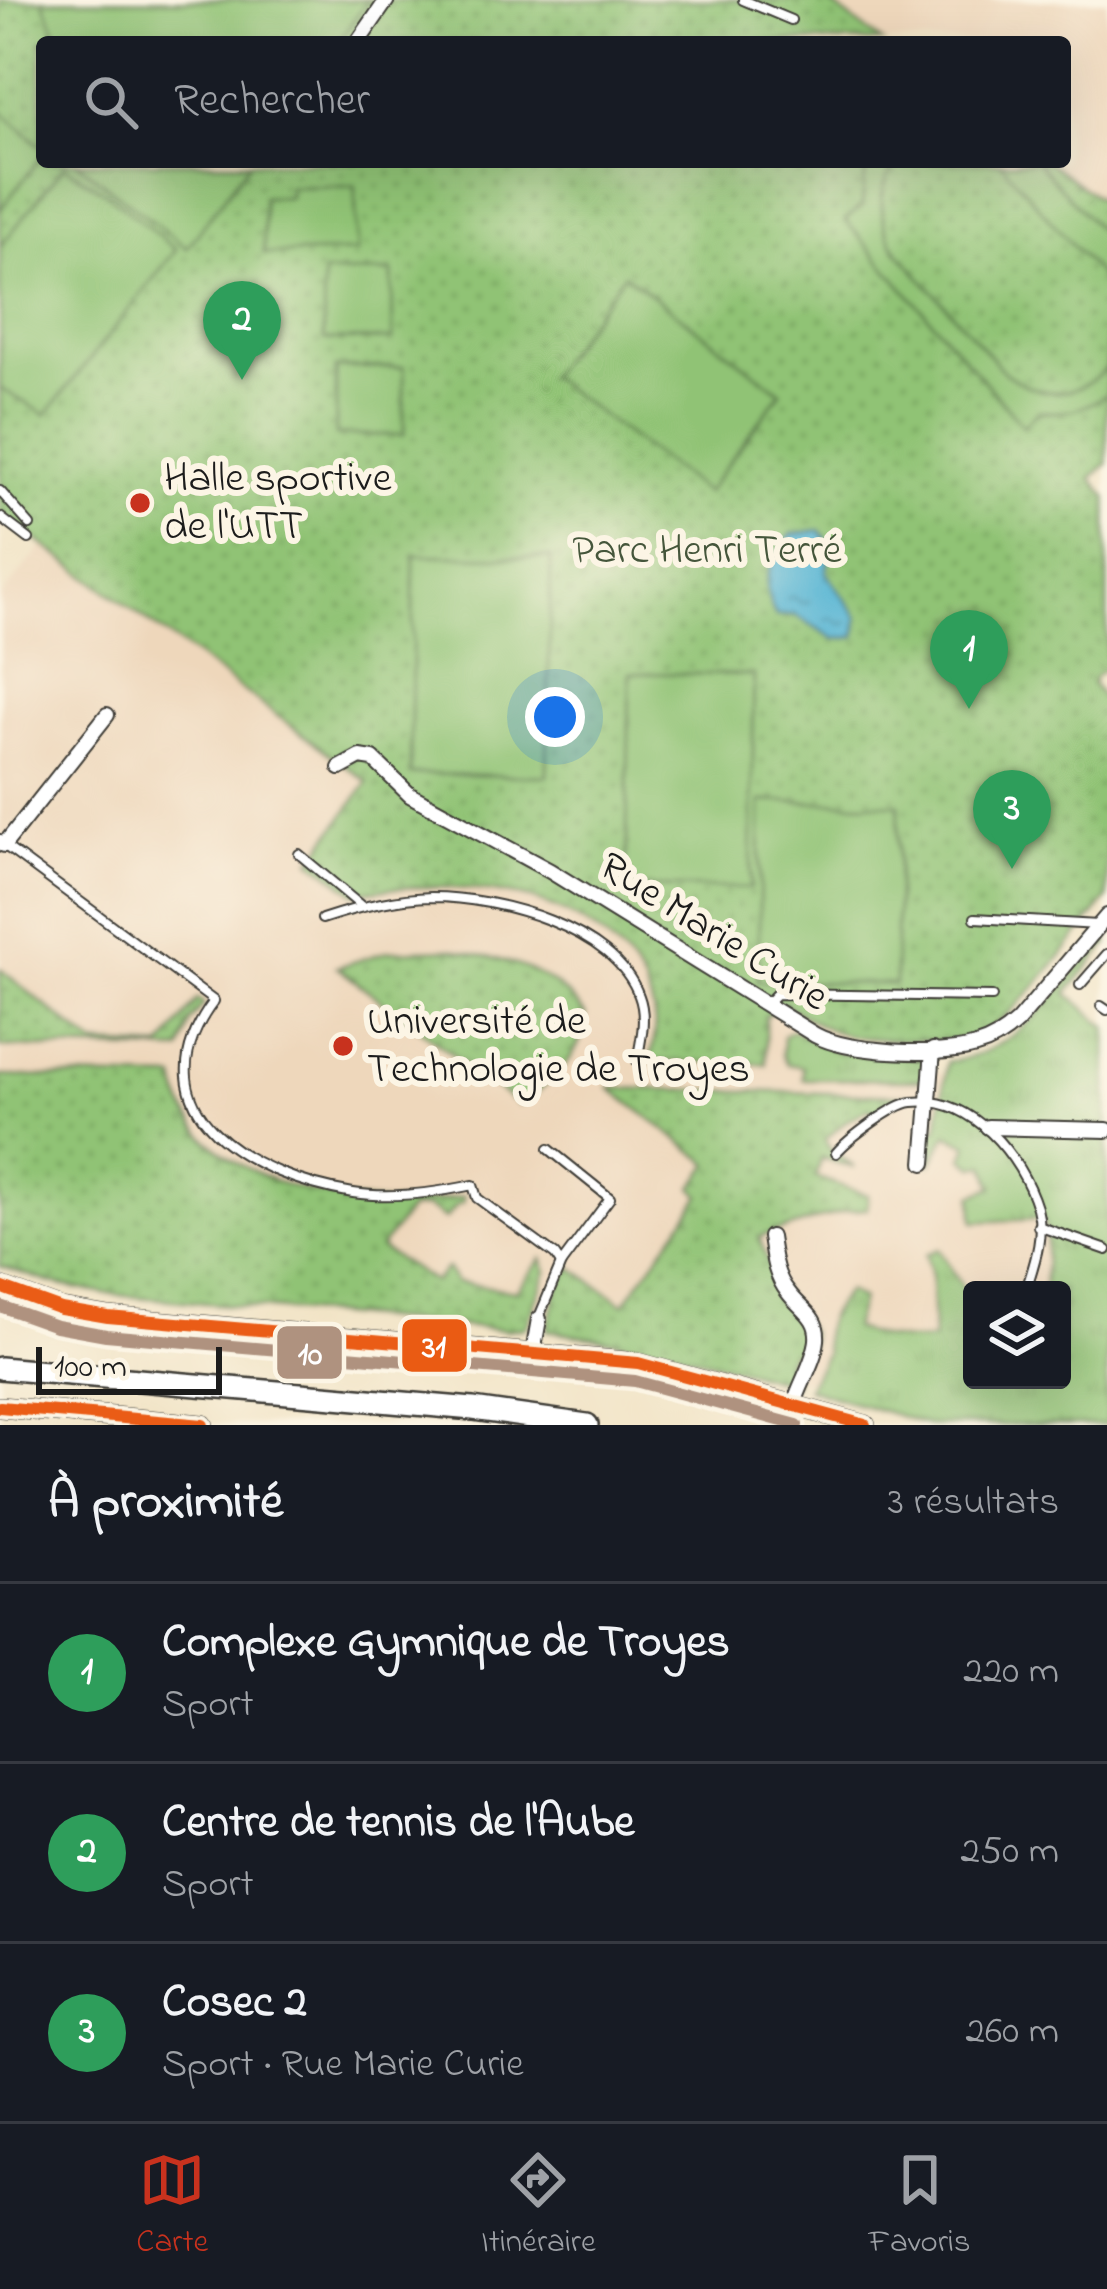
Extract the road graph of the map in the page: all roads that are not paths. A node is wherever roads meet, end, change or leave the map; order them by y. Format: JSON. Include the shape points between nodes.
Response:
{"nodes":[{"id":1,"x":387,"y":0,"type":"edge"},
{"id":2,"x":743,"y":0,"type":"edge"},
{"id":3,"x":791,"y":20,"type":"dead end"},
{"id":4,"x":362,"y":36,"type":"edge"},
{"id":5,"x":0,"y":491,"type":"edge"},
{"id":6,"x":0,"y":517,"type":"edge"},
{"id":7,"x":30,"y":525,"type":"dead end"},
{"id":8,"x":29,"y":539,"type":"dead end"},
{"id":9,"x":107,"y":715,"type":"dead end"},
{"id":10,"x":340,"y":768,"type":"dead end"},
{"id":11,"x":2,"y":844,"type":"edge"},
{"id":12,"x":299,"y":854,"type":"dead end"},
{"id":13,"x":362,"y":906,"type":"junction"},
{"id":14,"x":975,"y":918,"type":"dead end"},
{"id":15,"x":322,"y":919,"type":"dead end"},
{"id":16,"x":1103,"y":920,"type":"edge"},
{"id":17,"x":1107,"y":954,"type":"edge"},
{"id":18,"x":1080,"y":986,"type":"dead end"},
{"id":19,"x":992,"y":997,"type":"dead end"},
{"id":20,"x":766,"y":1004,"type":"junction"},
{"id":21,"x":933,"y":1050,"type":"junction"},
{"id":22,"x":637,"y":1060,"type":"dead end"},
{"id":23,"x":931,"y":1104,"type":"junction"},
{"id":24,"x":988,"y":1127,"type":"junction"},
{"id":25,"x":1107,"y":1130,"type":"edge"},
{"id":26,"x":549,"y":1149,"type":"dead end"},
{"id":27,"x":836,"y":1153,"type":"dead end"},
{"id":28,"x":924,"y":1162,"type":"dead end"},
{"id":29,"x":1038,"y":1226,"type":"junction"},
{"id":30,"x":770,"y":1238,"type":"dead end"},
{"id":31,"x":1107,"y":1250,"type":"edge"},
{"id":32,"x":561,"y":1264,"type":"junction"},
{"id":33,"x":1029,"y":1281,"type":"edge"},
{"id":34,"x":0,"y":1287,"type":"edge"},
{"id":35,"x":539,"y":1318,"type":"joint"},
{"id":36,"x":533,"y":1353,"type":"junction"},
{"id":37,"x":0,"y":1368,"type":"edge"},
{"id":38,"x":794,"y":1404,"type":"junction"},
{"id":39,"x":0,"y":1407,"type":"edge"},
{"id":40,"x":203,"y":1425,"type":"edge"},
{"id":41,"x":587,"y":1425,"type":"edge"},
{"id":42,"x":865,"y":1425,"type":"edge"}],
"edges":[{"from":1,"to":4,"type":"street"},
{"from":2,"to":3,"type":"lane"},
{"from":5,"to":7,"type":"lane"},
{"from":6,"to":8,"type":"lane"},
{"from":9,"to":11,"type":"street"},
{"from":10,"to":20,"type":"street","name":"Rue Marie Curie","via":[[374,759],[410,795]]},
{"from":11,"to":32,"type":"lane","via":[[214,1001],[196,1026],[186,1079],[212,1134],[248,1158],[354,1193],[473,1185],[476,1198]]},
{"from":12,"to":13,"type":"lane"},
{"from":13,"to":15,"type":"lane"},
{"from":13,"to":22,"type":"lane","via":[[431,897],[494,902],[557,922],[612,958],[639,995]]},
{"from":14,"to":16,"type":"lane"},
{"from":16,"to":21,"type":"street","name":"Rue Marie Curie","via":[[1008,1030],[978,1046]]},
{"from":17,"to":18,"type":"lane"},
{"from":19,"to":20,"type":"lane","via":[[776,994]]},
{"from":20,"to":21,"type":"street","name":"Rue Marie Curie","via":[[838,1046]]},
{"from":21,"to":23,"type":"street"},
{"from":23,"to":24,"type":"lane"},
{"from":23,"to":27,"type":"lane","via":[[900,1105]]},
{"from":23,"to":28,"type":"street"},
{"from":24,"to":25,"type":"street"},
{"from":24,"to":29,"type":"lane","via":[[1017,1170]]},
{"from":26,"to":32,"type":"lane","via":[[610,1198]]},
{"from":29,"to":31,"type":"lane"},
{"from":29,"to":33,"type":"lane"},
{"from":30,"to":38,"type":"street","via":[[786,1291],[815,1325]]},
{"from":32,"to":35,"type":"lane"},
{"from":34,"to":36,"type":"street","via":[[107,1317]]},
{"from":35,"to":36,"type":"street"},
{"from":36,"to":38,"type":"street","via":[[638,1363]]},
{"from":37,"to":41,"type":"main road"},
{"from":38,"to":42,"type":"street"},
{"from":39,"to":40,"type":"street"}]}
